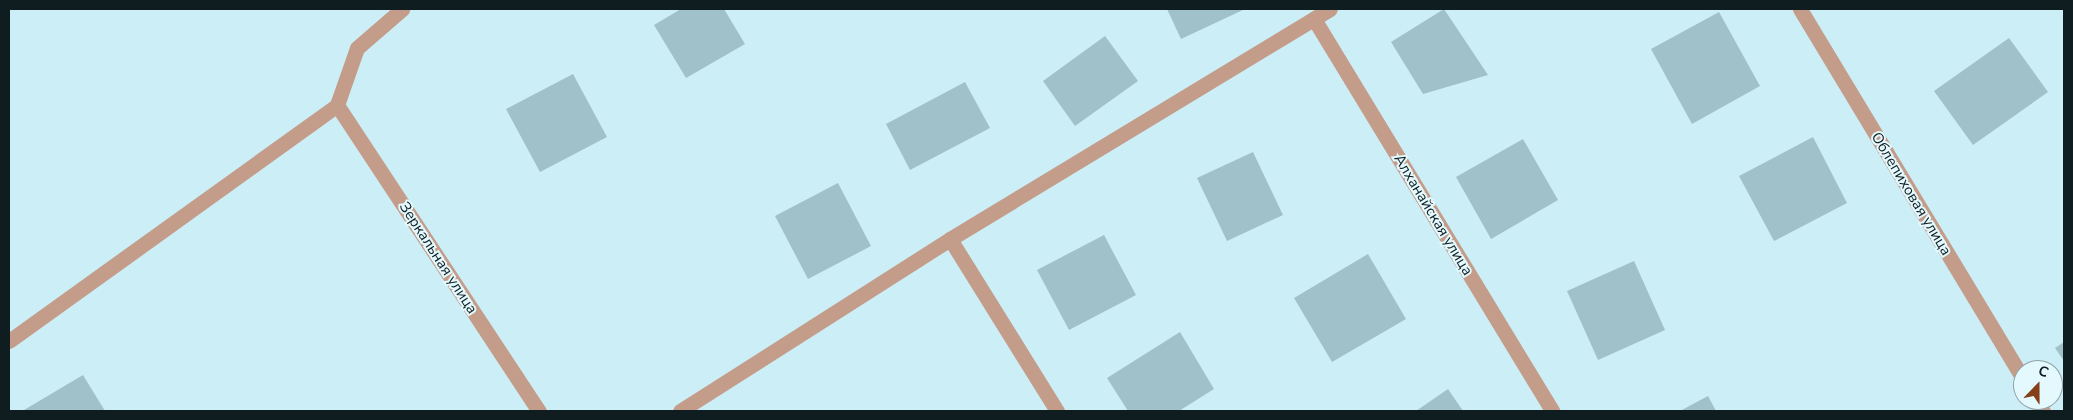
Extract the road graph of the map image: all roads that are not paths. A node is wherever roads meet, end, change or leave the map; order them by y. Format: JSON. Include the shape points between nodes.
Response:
{"nodes":[{"id":1,"x":402,"y":9,"type":"edge"},
{"id":2,"x":1330,"y":9,"type":"edge"},
{"id":3,"x":1800,"y":9,"type":"edge"},
{"id":4,"x":1314,"y":18,"type":"junction"},
{"id":5,"x":337,"y":105,"type":"junction"},
{"id":6,"x":950,"y":239,"type":"junction"},
{"id":7,"x":9,"y":341,"type":"edge"},
{"id":8,"x":2013,"y":361,"type":"edge"},
{"id":9,"x":539,"y":411,"type":"edge"},
{"id":10,"x":680,"y":411,"type":"edge"},
{"id":11,"x":1057,"y":411,"type":"edge"},
{"id":12,"x":1552,"y":411,"type":"edge"}],
"edges":[{"from":1,"to":5,"type":"street","via":[[358,48]]},
{"from":2,"to":4,"type":"street"},
{"from":3,"to":8,"type":"street","name":"Облепиховая улица"},
{"from":4,"to":6,"type":"street"},
{"from":4,"to":12,"type":"street","name":"Алханайская улица"},
{"from":5,"to":7,"type":"street"},
{"from":5,"to":9,"type":"street","name":"Зеркальная улица"},
{"from":6,"to":10,"type":"street"},
{"from":6,"to":11,"type":"street"}]}
